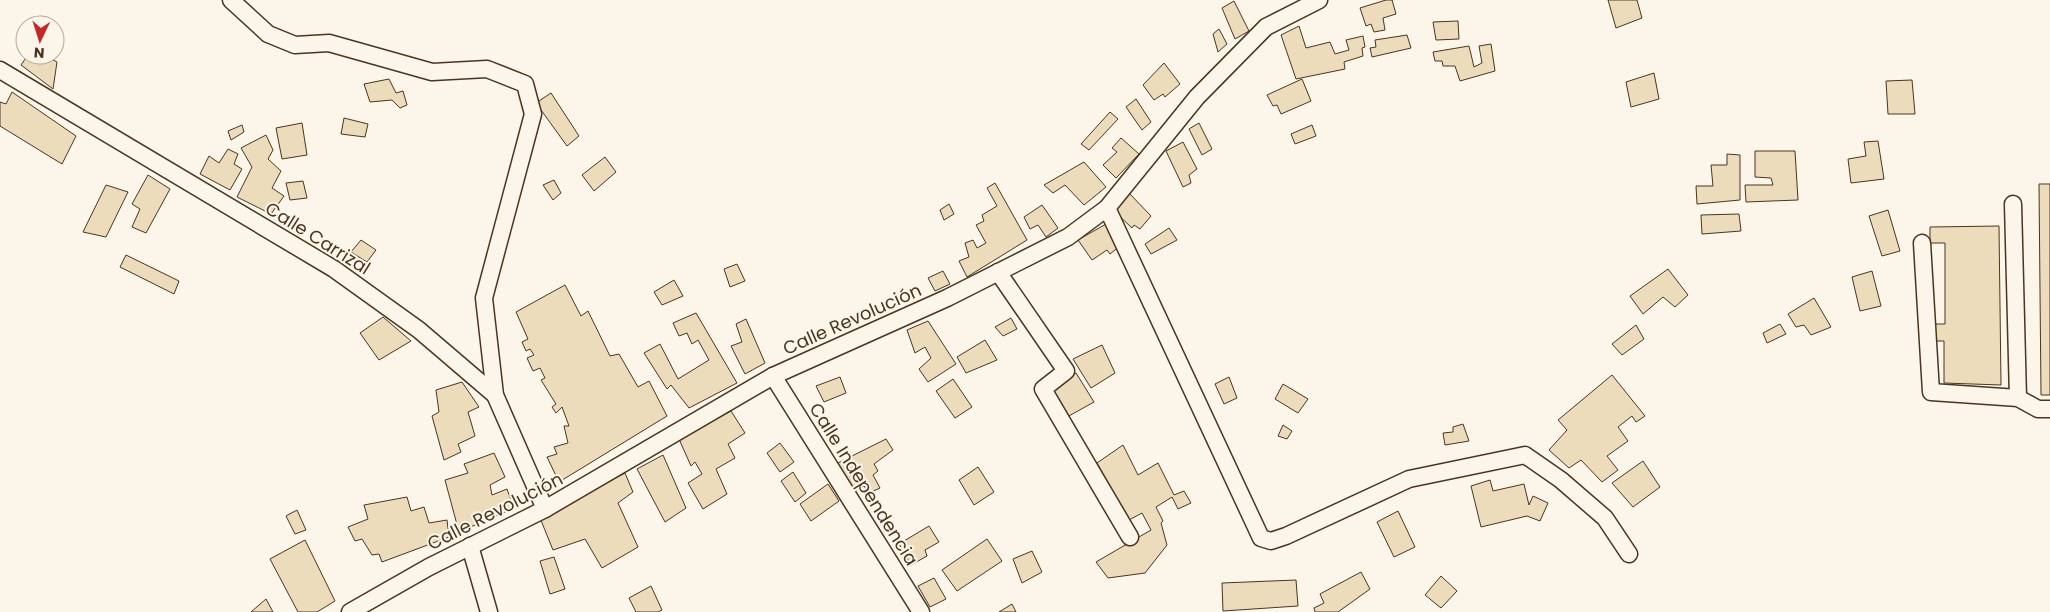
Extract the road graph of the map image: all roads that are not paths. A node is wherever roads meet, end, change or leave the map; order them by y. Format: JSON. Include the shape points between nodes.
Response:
{"nodes":[{"id":1,"x":232,"y":0,"type":"edge"},
{"id":2,"x":1319,"y":0,"type":"edge"},
{"id":3,"x":0,"y":70,"type":"edge"},
{"id":4,"x":2013,"y":204,"type":"dead end"},
{"id":5,"x":1107,"y":208,"type":"junction"},
{"id":6,"x":1922,"y":242,"type":"dead end"},
{"id":7,"x":998,"y":272,"type":"junction"},
{"id":8,"x":772,"y":376,"type":"junction"},
{"id":9,"x":495,"y":395,"type":"junction"},
{"id":10,"x":2018,"y":398,"type":"junction"},
{"id":11,"x":2050,"y":409,"type":"edge"},
{"id":12,"x":546,"y":509,"type":"junction"},
{"id":13,"x":1130,"y":537,"type":"dead end"},
{"id":14,"x":470,"y":546,"type":"junction"},
{"id":15,"x":1629,"y":554,"type":"dead end"},
{"id":16,"x":350,"y":612,"type":"edge"},
{"id":17,"x":489,"y":612,"type":"edge"},
{"id":18,"x":921,"y":612,"type":"edge"}],
"edges":[{"from":1,"to":9,"type":"street","via":[[268,34],[295,45],[329,43],[432,72],[487,69],[526,84],[533,114],[484,298]]},
{"from":2,"to":5,"type":"street","name":"Calle Revolución","via":[[1266,27],[1197,97]]},
{"from":3,"to":9,"type":"street","name":"Calle Carrizal","via":[[334,269],[419,330]]},
{"from":4,"to":10,"type":"street"},
{"from":5,"to":7,"type":"street","name":"Calle Revolución","via":[[1068,237]]},
{"from":5,"to":15,"type":"street","via":[[1260,538],[1271,541],[1286,536],[1408,479],[1525,455],[1562,480],[1605,518]]},
{"from":6,"to":10,"type":"street","via":[[1931,392]]},
{"from":7,"to":8,"type":"street","name":"Calle Revolución"},
{"from":7,"to":13,"type":"street","via":[[1066,371],[1042,389]]},
{"from":8,"to":12,"type":"street","name":"Calle Revolución"},
{"from":8,"to":18,"type":"street","name":"Calle Independencia"},
{"from":9,"to":12,"type":"street","name":"Calle Carrizal"},
{"from":10,"to":11,"type":"street","via":[[2038,408]]},
{"from":12,"to":14,"type":"street","name":"Calle Revolución"},
{"from":14,"to":16,"type":"street","name":"Calle Revolución"},
{"from":14,"to":17,"type":"street"}]}
